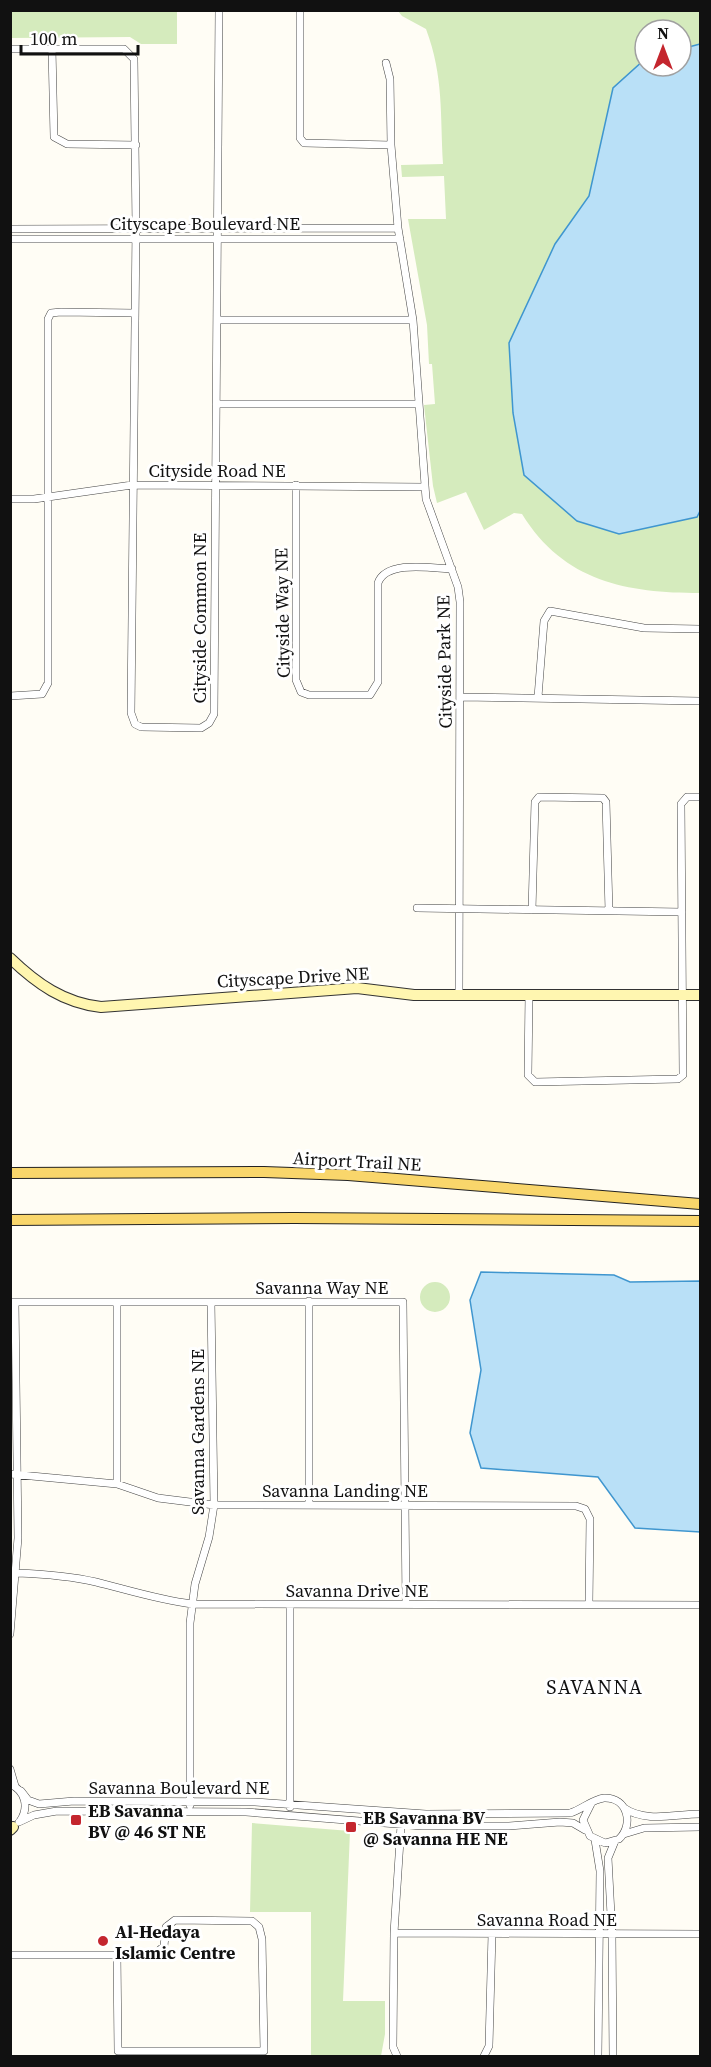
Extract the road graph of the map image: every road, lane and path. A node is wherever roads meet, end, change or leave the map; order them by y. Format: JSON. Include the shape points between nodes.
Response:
{"nodes":[{"id":1,"x":219,"y":10,"type":"edge"},
{"id":2,"x":300,"y":10,"type":"edge"},
{"id":3,"x":10,"y":49,"type":"edge"},
{"id":4,"x":52,"y":49,"type":"junction"},
{"id":5,"x":387,"y":63,"type":"dead end"},
{"id":6,"x":136,"y":145,"type":"junction"},
{"id":7,"x":391,"y":145,"type":"junction"},
{"id":8,"x":136,"y":228,"type":"junction"},
{"id":9,"x":219,"y":228,"type":"junction"},
{"id":10,"x":398,"y":228,"type":"junction"},
{"id":11,"x":10,"y":229,"type":"edge"},
{"id":12,"x":136,"y":238,"type":"junction"},
{"id":13,"x":219,"y":238,"type":"junction"},
{"id":14,"x":10,"y":239,"type":"edge"},
{"id":15,"x":400,"y":239,"type":"junction"},
{"id":16,"x":135,"y":313,"type":"junction"},
{"id":17,"x":218,"y":320,"type":"junction"},
{"id":18,"x":413,"y":320,"type":"junction"},
{"id":19,"x":216,"y":404,"type":"junction"},
{"id":20,"x":418,"y":404,"type":"junction"},
{"id":21,"x":214,"y":484,"type":"junction"},
{"id":22,"x":132,"y":485,"type":"junction"},
{"id":23,"x":296,"y":485,"type":"junction"},
{"id":24,"x":425,"y":486,"type":"junction"},
{"id":25,"x":49,"y":497,"type":"junction"},
{"id":26,"x":10,"y":499,"type":"edge"},
{"id":27,"x":452,"y":568,"type":"junction"},
{"id":28,"x":700,"y":629,"type":"edge"},
{"id":29,"x":10,"y":696,"type":"edge"},
{"id":30,"x":461,"y":697,"type":"junction"},
{"id":31,"x":538,"y":697,"type":"junction"},
{"id":32,"x":700,"y":701,"type":"edge"},
{"id":33,"x":700,"y":797,"type":"edge"},
{"id":34,"x":417,"y":908,"type":"dead end"},
{"id":35,"x":460,"y":909,"type":"junction"},
{"id":36,"x":532,"y":910,"type":"junction"},
{"id":37,"x":609,"y":911,"type":"junction"},
{"id":38,"x":682,"y":912,"type":"junction"},
{"id":39,"x":10,"y":958,"type":"edge"},
{"id":40,"x":459,"y":995,"type":"junction"},
{"id":41,"x":529,"y":995,"type":"junction"},
{"id":42,"x":682,"y":995,"type":"junction"},
{"id":43,"x":700,"y":995,"type":"edge"},
{"id":44,"x":10,"y":1174,"type":"edge"},
{"id":45,"x":700,"y":1204,"type":"edge"},
{"id":46,"x":10,"y":1220,"type":"edge"},
{"id":47,"x":700,"y":1221,"type":"edge"},
{"id":48,"x":309,"y":1301,"type":"junction"},
{"id":49,"x":13,"y":1302,"type":"edge"},
{"id":50,"x":117,"y":1302,"type":"junction"},
{"id":51,"x":211,"y":1302,"type":"junction"},
{"id":52,"x":14,"y":1474,"type":"edge"},
{"id":53,"x":117,"y":1484,"type":"junction"},
{"id":54,"x":214,"y":1505,"type":"junction"},
{"id":55,"x":309,"y":1505,"type":"junction"},
{"id":56,"x":404,"y":1505,"type":"junction"},
{"id":57,"x":16,"y":1573,"type":"junction"},
{"id":58,"x":192,"y":1604,"type":"junction"},
{"id":59,"x":406,"y":1604,"type":"junction"},
{"id":60,"x":589,"y":1604,"type":"junction"},
{"id":61,"x":700,"y":1605,"type":"edge"},
{"id":62,"x":290,"y":1606,"type":"junction"},
{"id":63,"x":10,"y":1634,"type":"edge"},
{"id":64,"x":10,"y":1768,"type":"edge"},
{"id":65,"x":15,"y":1787,"type":"edge"},
{"id":66,"x":190,"y":1801,"type":"junction"},
{"id":67,"x":290,"y":1803,"type":"junction"},
{"id":68,"x":591,"y":1804,"type":"junction"},
{"id":69,"x":624,"y":1808,"type":"junction"},
{"id":70,"x":190,"y":1810,"type":"junction"},
{"id":71,"x":290,"y":1814,"type":"junction"},
{"id":72,"x":700,"y":1814,"type":"edge"},
{"id":73,"x":401,"y":1825,"type":"junction"},
{"id":74,"x":13,"y":1827,"type":"edge"},
{"id":75,"x":700,"y":1827,"type":"edge"},
{"id":76,"x":586,"y":1831,"type":"junction"},
{"id":77,"x":622,"y":1836,"type":"junction"},
{"id":78,"x":595,"y":1840,"type":"junction"},
{"id":79,"x":615,"y":1841,"type":"junction"},
{"id":80,"x":394,"y":1933,"type":"junction"},
{"id":81,"x":492,"y":1934,"type":"junction"},
{"id":82,"x":600,"y":1934,"type":"junction"},
{"id":83,"x":612,"y":1934,"type":"junction"},
{"id":84,"x":700,"y":1934,"type":"edge"},
{"id":85,"x":117,"y":1954,"type":"junction"},
{"id":86,"x":10,"y":1956,"type":"edge"},
{"id":87,"x":397,"y":2056,"type":"edge"},
{"id":88,"x":484,"y":2056,"type":"edge"},
{"id":89,"x":598,"y":2056,"type":"edge"},
{"id":90,"x":614,"y":2056,"type":"edge"}],
"edges":[{"from":1,"to":9,"type":"street","name":"Cityside Common NE"},
{"from":2,"to":7,"type":"street","via":[[300,138],[304,143]]},
{"from":3,"to":4,"type":"street"},
{"from":4,"to":6,"type":"street","via":[[54,137],[68,144]]},
{"from":4,"to":6,"type":"street","name":"Cityside Common NE","via":[[128,51],[135,64]]},
{"from":5,"to":7,"type":"street","name":"Cityside Park NE"},
{"from":6,"to":8,"type":"street","name":"Cityside Common NE"},
{"from":7,"to":10,"type":"street","name":"Cityside Park NE"},
{"from":8,"to":9,"type":"street","name":"Cityscape Boulevard NE"},
{"from":8,"to":11,"type":"street","name":"Cityscape Boulevard NE"},
{"from":8,"to":12,"type":"street","name":"Cityside Common NE"},
{"from":9,"to":10,"type":"street","name":"Cityscape Boulevard NE"},
{"from":9,"to":13,"type":"street","name":"Cityside Common NE"},
{"from":10,"to":15,"type":"street","name":"Cityside Park NE"},
{"from":12,"to":13,"type":"street","name":"Cityscape Boulevard NE"},
{"from":12,"to":14,"type":"street","name":"Cityscape Boulevard NE"},
{"from":12,"to":16,"type":"street","name":"Cityside Common NE"},
{"from":13,"to":15,"type":"street","name":"Cityscape Boulevard NE"},
{"from":13,"to":17,"type":"street","name":"Cityside Common NE"},
{"from":15,"to":18,"type":"street","name":"Cityside Park NE"},
{"from":16,"to":22,"type":"street","name":"Cityside Common NE"},
{"from":16,"to":25,"type":"street","via":[[61,312],[51,313],[48,319]]},
{"from":17,"to":18,"type":"street"},
{"from":17,"to":19,"type":"street","name":"Cityside Common NE"},
{"from":18,"to":20,"type":"street","name":"Cityside Park NE"},
{"from":19,"to":20,"type":"street"},
{"from":19,"to":21,"type":"street","name":"Cityside Common NE"},
{"from":20,"to":24,"type":"street","name":"Cityside Park NE"},
{"from":21,"to":22,"type":"street","name":"Cityside Road NE"},
{"from":21,"to":22,"type":"street","name":"Cityside Common NE","via":[[214,714],[201,728],[141,727],[132,718]]},
{"from":21,"to":23,"type":"street","name":"Cityside Road NE"},
{"from":22,"to":25,"type":"street","name":"Cityside Road NE"},
{"from":23,"to":24,"type":"street","name":"Cityside Road NE"},
{"from":23,"to":27,"type":"street","name":"Cityside Way NE","via":[[296,680],[301,692],[370,695],[378,682],[378,584],[383,574],[393,569]]},
{"from":24,"to":27,"type":"street","name":"Cityside Park NE","via":[[431,516]]},
{"from":25,"to":26,"type":"street","name":"Cityside Road NE"},
{"from":25,"to":29,"type":"street","via":[[48,683],[42,694]]},
{"from":27,"to":30,"type":"street","name":"Cityside Park NE","via":[[460,602]]},
{"from":28,"to":31,"type":"street","via":[[644,628],[550,611],[544,621]]},
{"from":30,"to":31,"type":"street"},
{"from":30,"to":35,"type":"street","name":"Cityside Park NE"},
{"from":31,"to":32,"type":"street"},
{"from":33,"to":38,"type":"street","via":[[687,797],[681,804]]},
{"from":34,"to":35,"type":"street"},
{"from":35,"to":36,"type":"street"},
{"from":35,"to":40,"type":"street","name":"Cityside Park NE"},
{"from":36,"to":37,"type":"street"},
{"from":36,"to":37,"type":"street","via":[[535,802],[539,797],[571,797],[603,798],[606,802]]},
{"from":37,"to":38,"type":"street"},
{"from":38,"to":42,"type":"street"},
{"from":39,"to":40,"type":"street","name":"Cityscape Drive NE","via":[[67,1000],[101,1007],[357,988],[414,995]]},
{"from":40,"to":41,"type":"street","name":"Cityscape Drive NE"},
{"from":41,"to":42,"type":"street","name":"Cityscape Drive NE"},
{"from":41,"to":42,"type":"street","via":[[528,1075],[535,1082],[678,1079],[682,1075]]},
{"from":42,"to":43,"type":"street","name":"Cityscape Drive NE"},
{"from":44,"to":45,"type":"main road","name":"Airport Trail NE","via":[[348,1175]]},
{"from":46,"to":47,"type":"main road"},
{"from":48,"to":51,"type":"street","name":"Savanna Way NE"},
{"from":48,"to":55,"type":"street"},
{"from":48,"to":56,"type":"street","name":"Savanna Way NE","via":[[403,1302]]},
{"from":49,"to":50,"type":"street","name":"Savanna Way NE"},
{"from":49,"to":52,"type":"street"},
{"from":50,"to":51,"type":"street","name":"Savanna Way NE"},
{"from":50,"to":53,"type":"street"},
{"from":51,"to":54,"type":"street","name":"Savanna Gardens NE"},
{"from":52,"to":53,"type":"street","name":"Savanna Landing NE"},
{"from":52,"to":57,"type":"street"},
{"from":53,"to":54,"type":"street","name":"Savanna Landing NE","via":[[158,1498]]},
{"from":54,"to":55,"type":"street","name":"Savanna Landing NE"},
{"from":54,"to":58,"type":"street","name":"Savanna Gardens NE"},
{"from":55,"to":56,"type":"street","name":"Savanna Landing NE"},
{"from":56,"to":59,"type":"street","name":"Savanna Way NE"},
{"from":56,"to":60,"type":"street","name":"Savanna Landing NE","via":[[585,1509],[590,1519]]},
{"from":57,"to":58,"type":"street","name":"Savanna Drive NE","via":[[72,1578]]},
{"from":57,"to":63,"type":"street"},
{"from":58,"to":62,"type":"street","name":"Savanna Drive NE"},
{"from":58,"to":66,"type":"street","name":"Savanna Gardens NE"},
{"from":59,"to":60,"type":"street","name":"Savanna Drive NE"},
{"from":59,"to":62,"type":"street","name":"Savanna Drive NE"},
{"from":60,"to":61,"type":"street","name":"Savanna Drive NE"},
{"from":62,"to":67,"type":"street"},
{"from":64,"to":65,"type":"street"},
{"from":65,"to":66,"type":"street","name":"Savanna Boulevard NE","via":[[28,1800],[39,1804]]},
{"from":65,"to":74,"type":"street","via":[[26,1807]]},
{"from":66,"to":67,"type":"street","name":"Savanna Boulevard NE"},
{"from":66,"to":70,"type":"street","name":"Savanna Gardens NE"},
{"from":67,"to":68,"type":"street","name":"Savanna Boulevard NE","via":[[426,1814],[519,1815],[570,1813]]},
{"from":67,"to":71,"type":"street"},
{"from":68,"to":69,"type":"street","via":[[612,1799]]},
{"from":68,"to":76,"type":"street","via":[[584,1814]]},
{"from":69,"to":72,"type":"street","via":[[644,1817]]},
{"from":69,"to":77,"type":"street","via":[[628,1825]]},
{"from":70,"to":71,"type":"street","name":"Savanna Boulevard NE"},
{"from":70,"to":74,"type":"street","name":"Savanna Boulevard NE","via":[[57,1811],[34,1815]]},
{"from":71,"to":73,"type":"street","name":"Savanna Boulevard NE"},
{"from":73,"to":76,"type":"street","name":"Savanna Boulevard NE","via":[[509,1826],[560,1822],[573,1823]]},
{"from":73,"to":80,"type":"street"},
{"from":75,"to":77,"type":"street","via":[[644,1828]]},
{"from":76,"to":78,"type":"street"},
{"from":77,"to":79,"type":"street"},
{"from":78,"to":79,"type":"street"},
{"from":78,"to":82,"type":"street","via":[[600,1870]]},
{"from":79,"to":83,"type":"street","via":[[608,1858]]},
{"from":80,"to":81,"type":"street","name":"Savanna Road NE"},
{"from":80,"to":87,"type":"street","via":[[393,2047]]},
{"from":81,"to":82,"type":"street","name":"Savanna Road NE"},
{"from":81,"to":88,"type":"street","via":[[489,2046]]},
{"from":82,"to":83,"type":"street","name":"Savanna Road NE"},
{"from":82,"to":89,"type":"street"},
{"from":83,"to":84,"type":"street","name":"Savanna Road NE"},
{"from":83,"to":90,"type":"street"},
{"from":85,"to":85,"type":"street","via":[[118,2051],[264,2050],[262,1939],[259,1927],[252,1921],[175,1920],[166,1927],[164,1946],[154,1955]]},
{"from":85,"to":86,"type":"street"}]}
